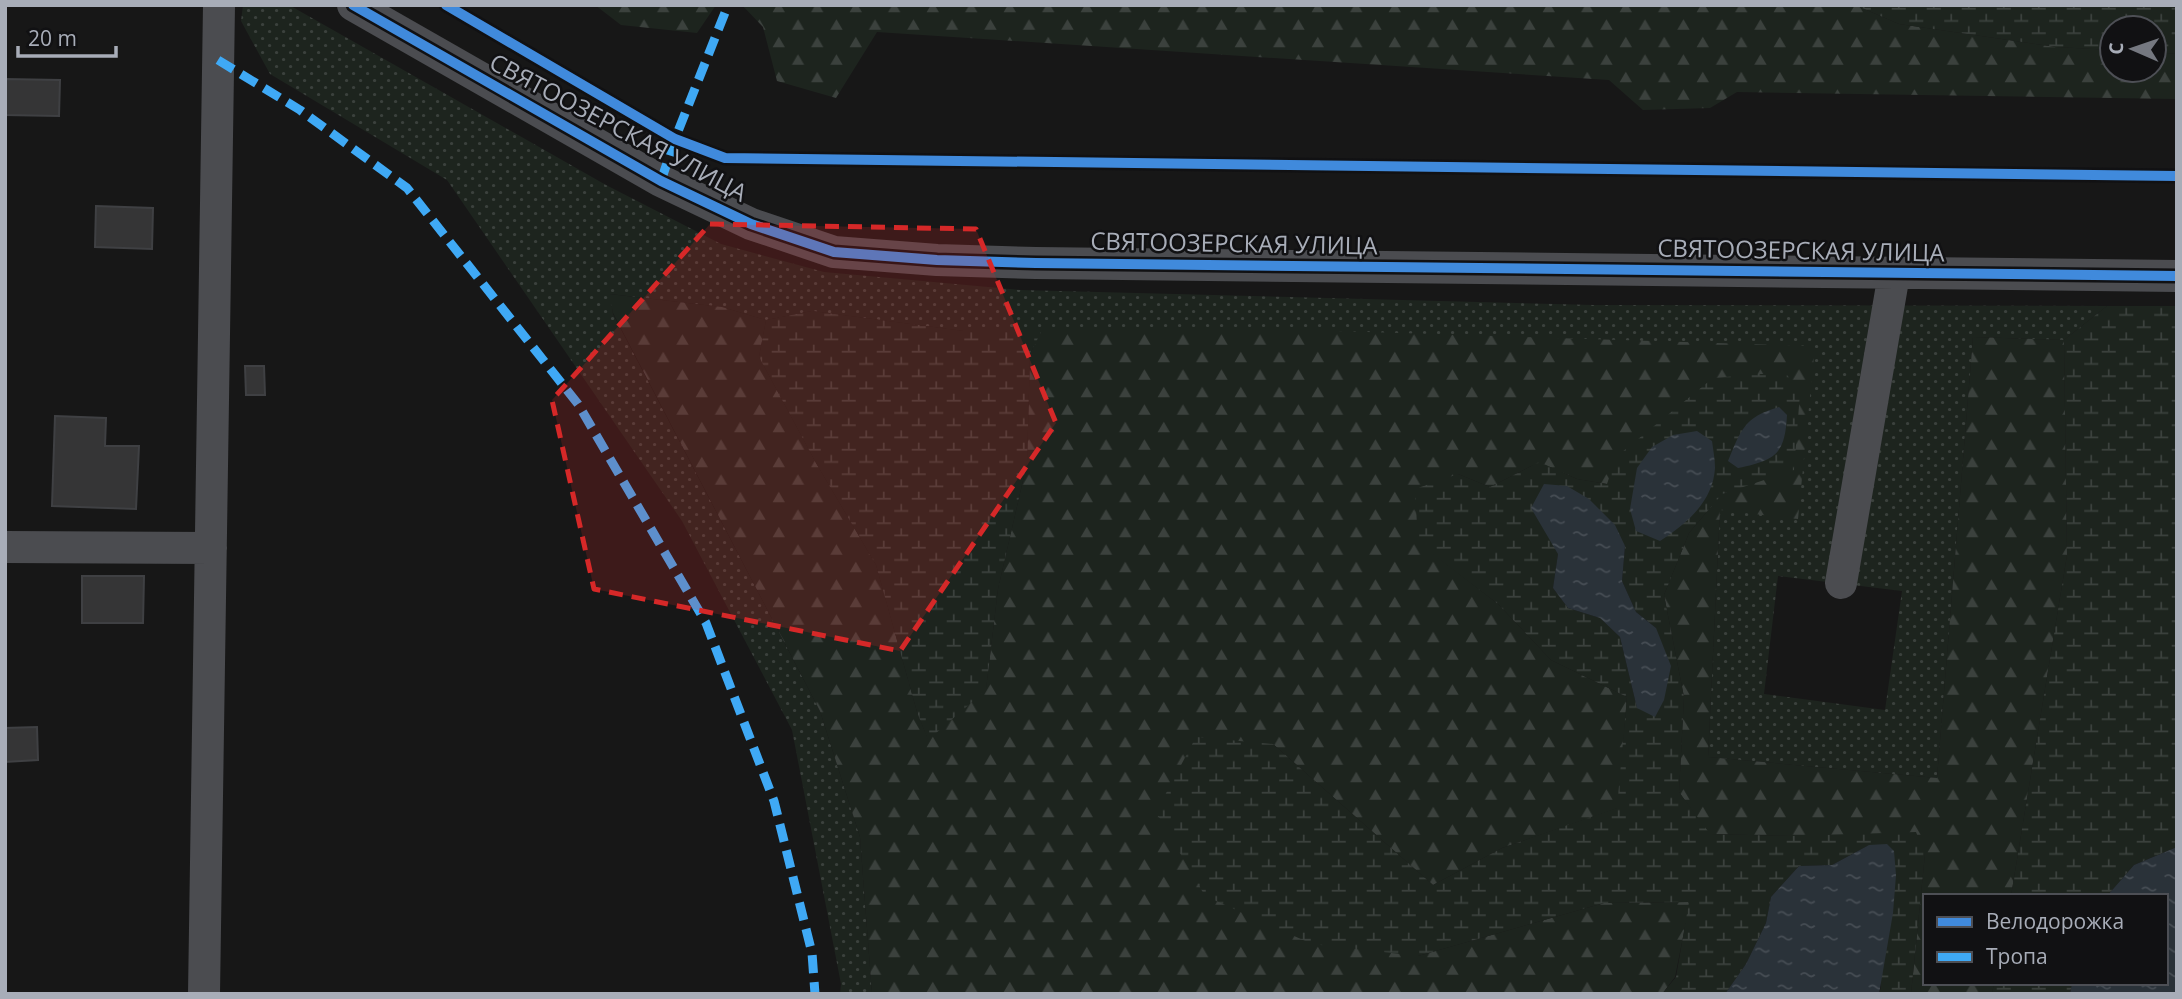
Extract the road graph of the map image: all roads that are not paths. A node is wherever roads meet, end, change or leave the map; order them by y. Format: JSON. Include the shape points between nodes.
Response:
{"nodes":[{"id":1,"x":219,"y":5,"type":"edge"},
{"id":2,"x":353,"y":5,"type":"edge"},
{"id":3,"x":1894,"y":274,"type":"junction"},
{"id":4,"x":2177,"y":276,"type":"edge"},
{"id":5,"x":5,"y":547,"type":"edge"},
{"id":6,"x":211,"y":548,"type":"junction"},
{"id":7,"x":1842,"y":583,"type":"dead end"},
{"id":8,"x":204,"y":994,"type":"edge"}],
"edges":[{"from":1,"to":6,"type":"street"},
{"from":2,"to":3,"type":"street","name":"СВЯТООЗЕРСКАЯ УЛИЦА","via":[[661,181],[751,224],[834,252],[1036,263]]},
{"from":3,"to":4,"type":"street","name":"СВЯТООЗЕРСКАЯ УЛИЦА"},
{"from":3,"to":7,"type":"street"},
{"from":5,"to":6,"type":"street"},
{"from":6,"to":8,"type":"street"}]}
